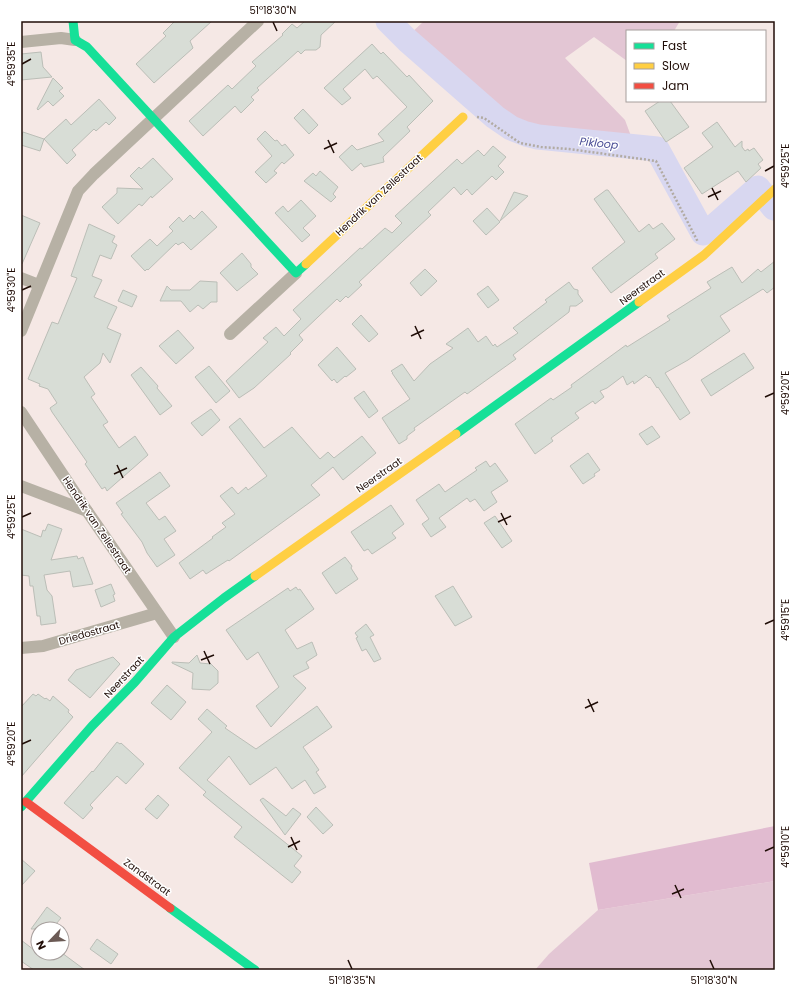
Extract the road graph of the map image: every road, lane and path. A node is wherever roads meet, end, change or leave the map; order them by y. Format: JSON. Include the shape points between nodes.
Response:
{"nodes":[{"id":1,"x":73,"y":21,"type":"edge"},
{"id":2,"x":258,"y":21,"type":"edge"},
{"id":3,"x":75,"y":40,"type":"junction"},
{"id":4,"x":21,"y":42,"type":"edge"},
{"id":5,"x":463,"y":117,"type":"joint"},
{"id":6,"x":154,"y":118,"type":"junction"},
{"id":7,"x":772,"y":192,"type":"edge"},
{"id":8,"x":704,"y":255,"type":"junction"},
{"id":9,"x":296,"y":273,"type":"junction"},
{"id":10,"x":21,"y":278,"type":"edge"},
{"id":11,"x":39,"y":285,"type":"junction"},
{"id":12,"x":21,"y":331,"type":"edge"},
{"id":13,"x":230,"y":334,"type":"dead end"},
{"id":14,"x":21,"y":412,"type":"edge"},
{"id":15,"x":21,"y":486,"type":"edge"},
{"id":16,"x":87,"y":511,"type":"junction"},
{"id":17,"x":157,"y":614,"type":"junction"},
{"id":18,"x":174,"y":637,"type":"junction"},
{"id":19,"x":21,"y":648,"type":"edge"},
{"id":20,"x":23,"y":804,"type":"edge"},
{"id":21,"x":254,"y":970,"type":"edge"}],
"edges":[{"from":1,"to":3,"type":"street"},
{"from":2,"to":6,"type":"street"},
{"from":3,"to":4,"type":"street","via":[[62,38]]},
{"from":3,"to":6,"type":"street","via":[[87,47]]},
{"from":5,"to":8,"type":"path","via":[[484,118],[520,143],[656,161]]},
{"from":5,"to":9,"type":"street","name":"Hendrik van Zellestraat"},
{"from":6,"to":9,"type":"street"},
{"from":6,"to":11,"type":"street","via":[[78,191]]},
{"from":7,"to":8,"type":"street","name":"Neerstraat"},
{"from":8,"to":18,"type":"street","name":"Neerstraat","via":[[533,380],[224,598]]},
{"from":9,"to":13,"type":"street","name":"Hendrik van Zellestraat"},
{"from":10,"to":11,"type":"street"},
{"from":11,"to":12,"type":"street"},
{"from":14,"to":16,"type":"street","name":"Hendrik van Zellestraat"},
{"from":15,"to":16,"type":"street"},
{"from":16,"to":17,"type":"street","name":"Hendrik van Zellestraat"},
{"from":17,"to":18,"type":"street","name":"Hendrik van Zellestraat"},
{"from":17,"to":19,"type":"street","name":"Driedostraat","via":[[43,646]]},
{"from":18,"to":20,"type":"street","name":"Neerstraat"},
{"from":20,"to":21,"type":"street","name":"Zandstraat"}]}
